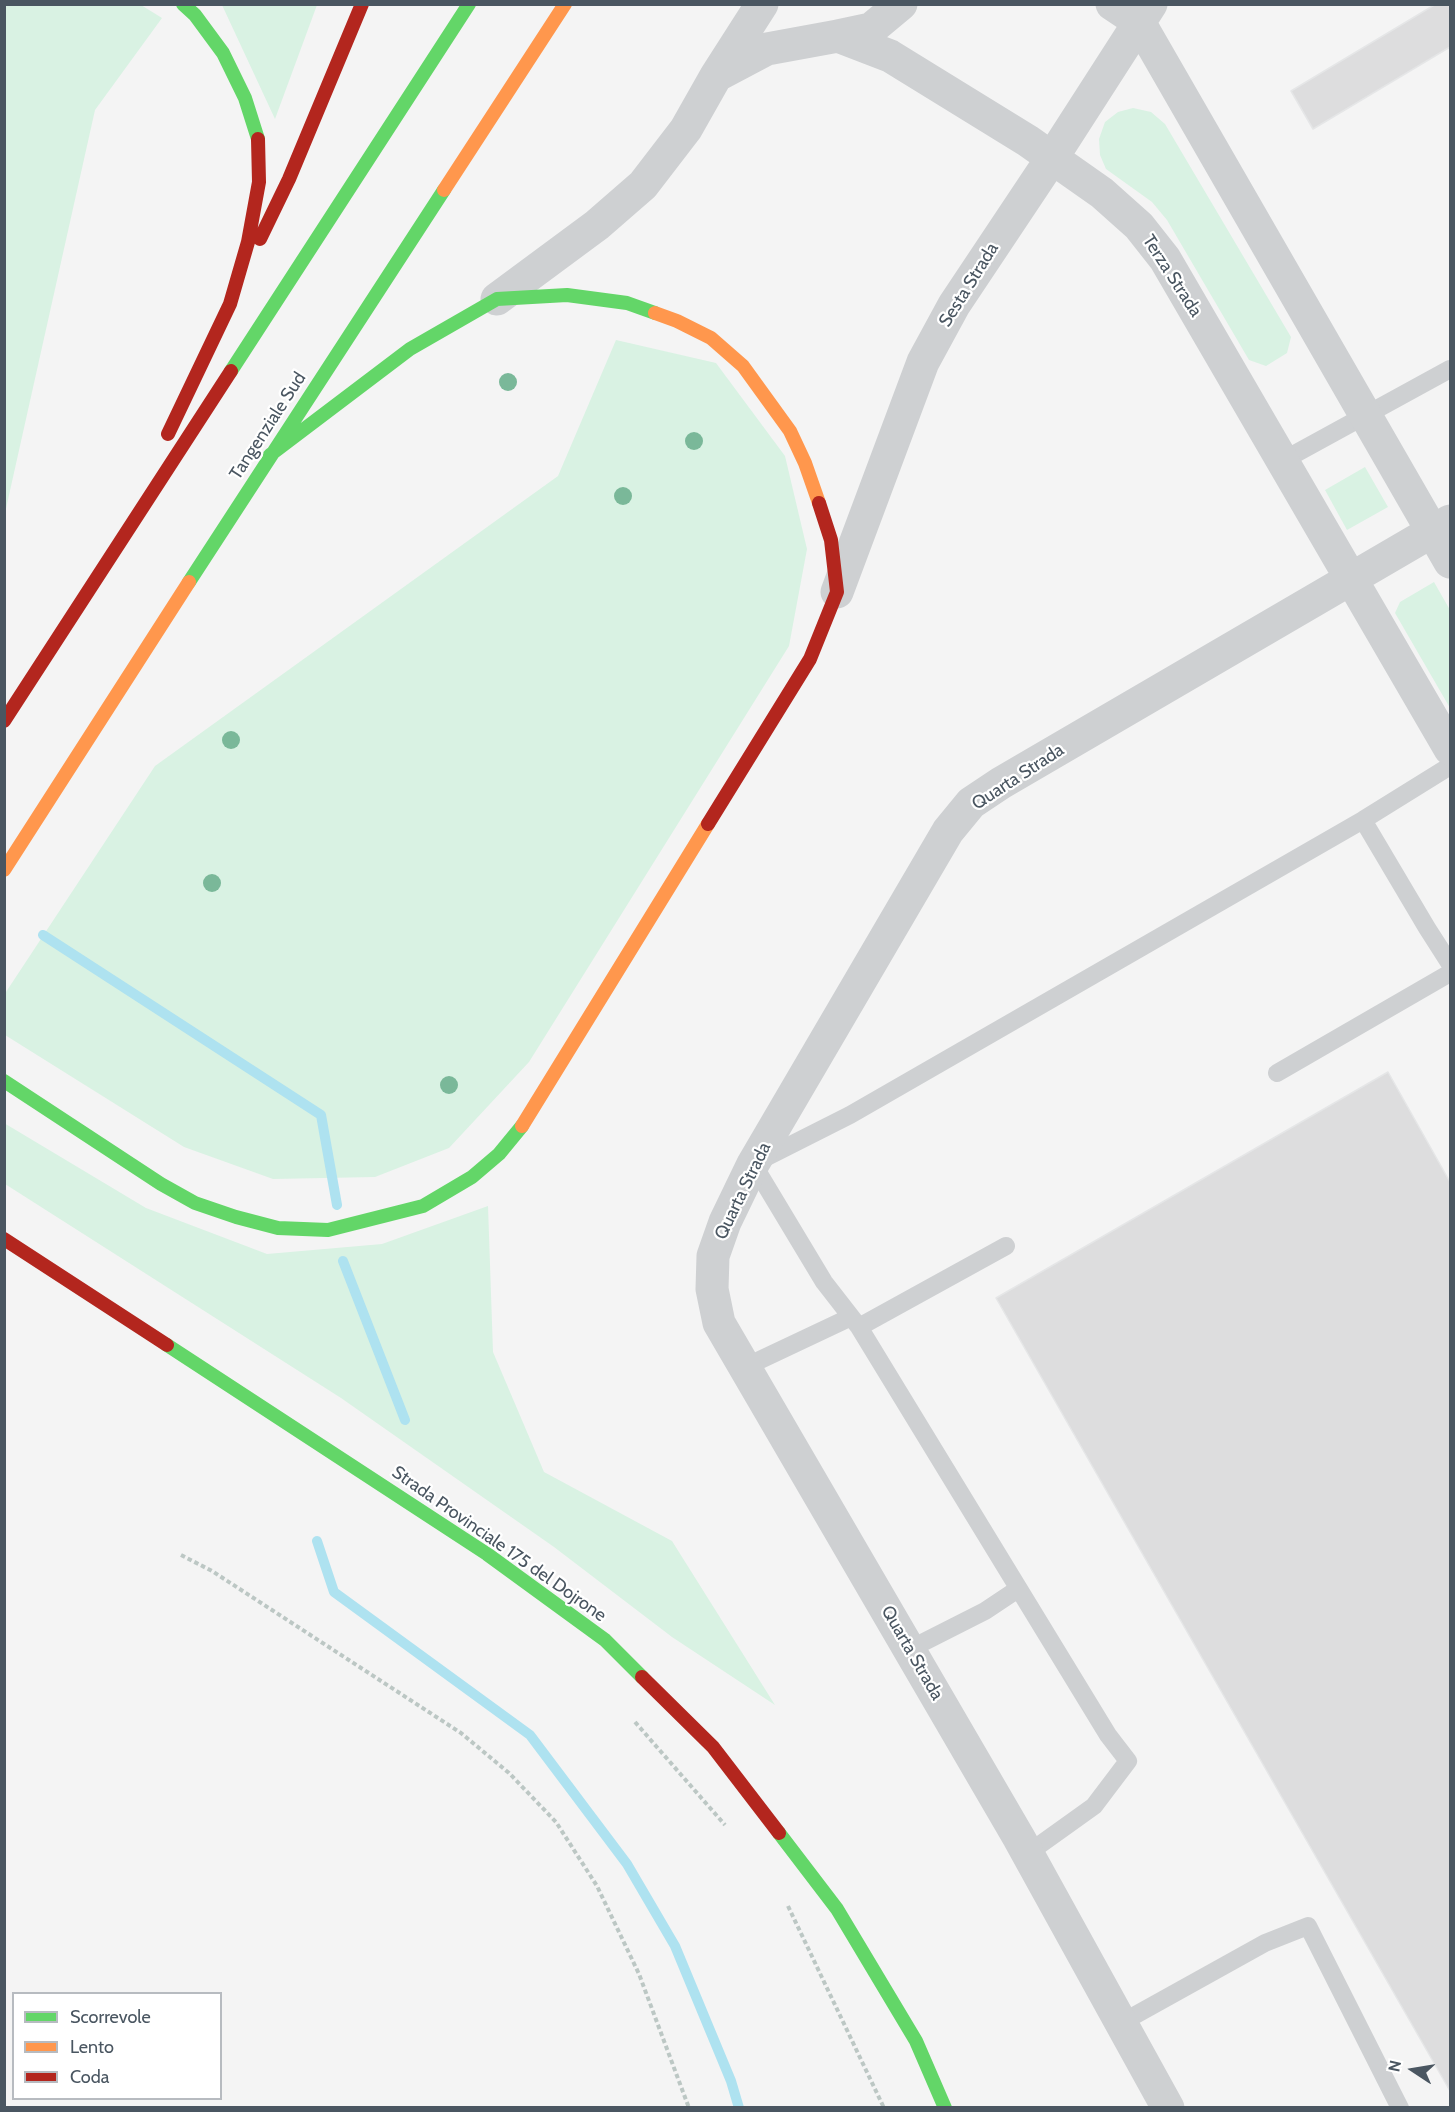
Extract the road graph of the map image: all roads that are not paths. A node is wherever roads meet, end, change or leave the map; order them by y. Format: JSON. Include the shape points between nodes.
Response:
{"nodes":[{"id":1,"x":183,"y":4,"type":"edge"},
{"id":2,"x":357,"y":4,"type":"edge"},
{"id":3,"x":362,"y":4,"type":"edge"},
{"id":4,"x":469,"y":4,"type":"edge"},
{"id":5,"x":565,"y":4,"type":"edge"},
{"id":6,"x":762,"y":4,"type":"edge"},
{"id":7,"x":901,"y":4,"type":"edge"},
{"id":8,"x":1112,"y":4,"type":"edge"},
{"id":9,"x":1145,"y":13,"type":"edge"},
{"id":10,"x":348,"y":34,"type":"junction"},
{"id":11,"x":838,"y":36,"type":"junction"},
{"id":12,"x":716,"y":76,"type":"junction"},
{"id":13,"x":1052,"y":158,"type":"junction"},
{"id":14,"x":497,"y":299,"type":"junction"},
{"id":15,"x":230,"y":304,"type":"junction"},
{"id":16,"x":1450,"y":369,"type":"edge"},
{"id":17,"x":1365,"y":415,"type":"junction"},
{"id":18,"x":270,"y":455,"type":"junction"},
{"id":19,"x":1282,"y":461,"type":"junction"},
{"id":20,"x":1442,"y":526,"type":"edge"},
{"id":21,"x":1450,"y":562,"type":"edge"},
{"id":22,"x":106,"y":565,"type":"junction"},
{"id":23,"x":1351,"y":580,"type":"junction"},
{"id":24,"x":837,"y":592,"type":"junction"},
{"id":25,"x":4,"y":721,"type":"edge"},
{"id":26,"x":1450,"y":749,"type":"edge"},
{"id":27,"x":1450,"y":766,"type":"edge"},
{"id":28,"x":1363,"y":820,"type":"junction"},
{"id":29,"x":4,"y":870,"type":"edge"},
{"id":30,"x":1450,"y":964,"type":"edge"},
{"id":31,"x":1450,"y":973,"type":"edge"},
{"id":32,"x":1277,"y":1073,"type":"dead end"},
{"id":33,"x":4,"y":1081,"type":"edge"},
{"id":34,"x":753,"y":1164,"type":"junction"},
{"id":35,"x":4,"y":1239,"type":"edge"},
{"id":36,"x":1006,"y":1246,"type":"dead end"},
{"id":37,"x":855,"y":1322,"type":"junction"},
{"id":38,"x":743,"y":1368,"type":"junction"},
{"id":39,"x":1018,"y":1589,"type":"junction"},
{"id":40,"x":910,"y":1649,"type":"junction"},
{"id":41,"x":1027,"y":1854,"type":"junction"},
{"id":42,"x":1121,"y":2023,"type":"junction"},
{"id":43,"x":945,"y":2108,"type":"edge"},
{"id":44,"x":1168,"y":2108,"type":"edge"},
{"id":45,"x":1400,"y":2108,"type":"edge"}],
"edges":[{"from":1,"to":15,"type":"main road","via":[[223,53],[245,98],[259,143],[259,182],[248,242]]},
{"from":2,"to":10,"type":"main road"},
{"from":3,"to":10,"type":"main road"},
{"from":4,"to":22,"type":"main road"},
{"from":5,"to":18,"type":"main road","name":"Tangenziale Sud"},
{"from":6,"to":12,"type":"street"},
{"from":7,"to":11,"type":"street","via":[[871,29]]},
{"from":8,"to":9,"type":"street"},
{"from":9,"to":13,"type":"street","name":"Sesta Strada"},
{"from":9,"to":17,"type":"street"},
{"from":10,"to":15,"type":"main road","via":[[289,179]]},
{"from":11,"to":12,"type":"street","via":[[767,49]]},
{"from":11,"to":13,"type":"street","name":"Terza Strada","via":[[890,56]]},
{"from":12,"to":14,"type":"street","via":[[686,129],[643,185],[597,225]]},
{"from":13,"to":19,"type":"street","name":"Terza Strada","via":[[1102,193],[1132,220],[1165,259]]},
{"from":13,"to":24,"type":"street","name":"Sesta Strada","via":[[954,305],[923,362]]},
{"from":14,"to":18,"type":"main road","via":[[410,350]]},
{"from":14,"to":24,"type":"main road","via":[[567,295],[627,303],[711,338],[743,366],[790,431],[831,540]]},
{"from":15,"to":22,"type":"main road"},
{"from":16,"to":17,"type":"lane"},
{"from":17,"to":19,"type":"lane"},
{"from":17,"to":20,"type":"street"},
{"from":18,"to":29,"type":"main road","name":"Tangenziale Sud"},
{"from":19,"to":23,"type":"street","name":"Terza Strada"},
{"from":20,"to":21,"type":"street"},
{"from":20,"to":23,"type":"street","name":"Quarta Strada"},
{"from":22,"to":25,"type":"main road"},
{"from":23,"to":26,"type":"street","name":"Terza Strada"},
{"from":23,"to":34,"type":"street","name":"Quarta Strada","via":[[971,803],[948,831]]},
{"from":24,"to":33,"type":"main road","via":[[804,669],[524,1123],[499,1154],[472,1177],[423,1206],[328,1230],[278,1228],[236,1217],[195,1203],[161,1184]]},
{"from":27,"to":28,"type":"lane"},
{"from":28,"to":30,"type":"lane"},
{"from":28,"to":34,"type":"lane","via":[[849,1115]]},
{"from":31,"to":32,"type":"lane"},
{"from":34,"to":37,"type":"lane","via":[[824,1282]]},
{"from":34,"to":38,"type":"street","name":"Quarta Strada","via":[[713,1256],[712,1289],[719,1323]]},
{"from":35,"to":43,"type":"main road","name":"Strada Provinciale 175 del Dojrone","via":[[487,1554],[605,1640],[713,1747],[837,1909],[916,2041]]},
{"from":36,"to":37,"type":"lane"},
{"from":37,"to":38,"type":"lane"},
{"from":37,"to":39,"type":"lane"},
{"from":38,"to":40,"type":"street","name":"Quarta Strada"},
{"from":39,"to":40,"type":"lane","via":[[985,1611]]},
{"from":39,"to":41,"type":"lane","via":[[1108,1736],[1128,1761],[1094,1806]]},
{"from":40,"to":41,"type":"street","name":"Quarta Strada"},
{"from":41,"to":42,"type":"street","name":"Quarta Strada"},
{"from":42,"to":44,"type":"street","name":"Quarta Strada"},
{"from":42,"to":45,"type":"lane","via":[[1265,1943],[1308,1926]]}]}
